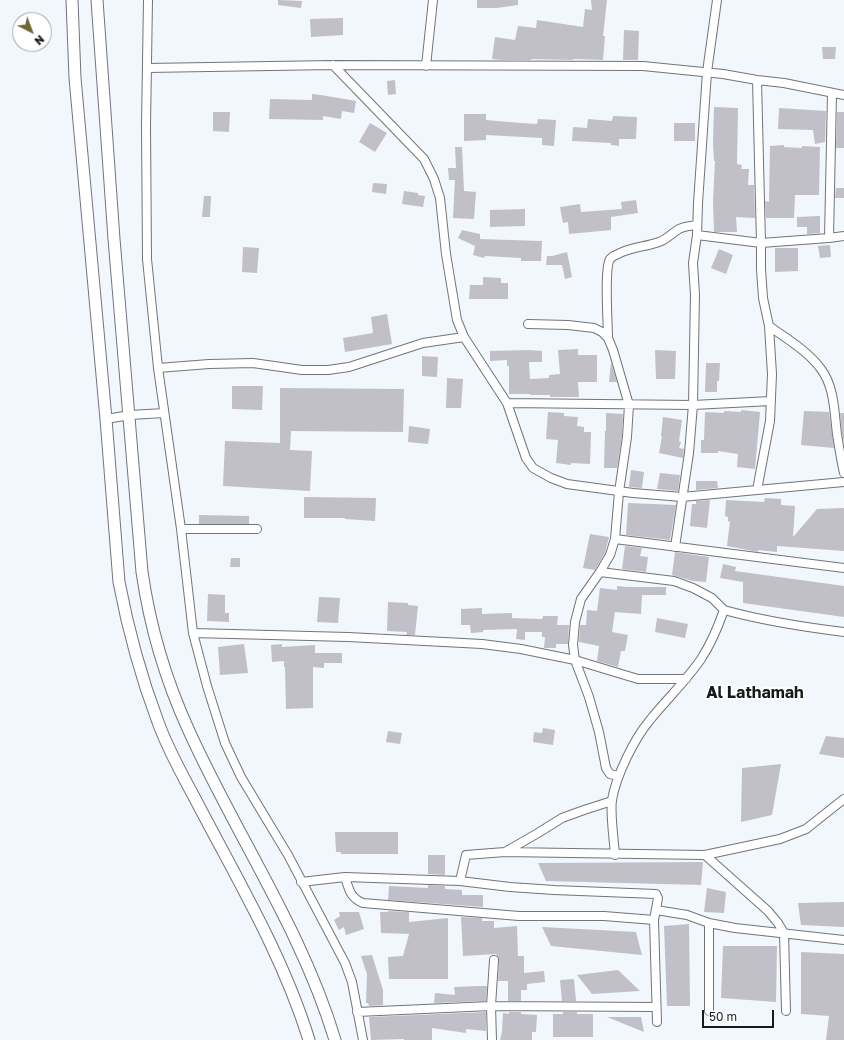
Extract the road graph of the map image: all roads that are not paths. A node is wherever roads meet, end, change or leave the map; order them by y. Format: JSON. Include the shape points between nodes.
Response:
{"nodes":[{"id":1,"x":72,"y":0,"type":"edge"},
{"id":2,"x":98,"y":0,"type":"edge"},
{"id":3,"x":148,"y":0,"type":"edge"},
{"id":4,"x":433,"y":0,"type":"edge"},
{"id":5,"x":717,"y":0,"type":"edge"},
{"id":6,"x":333,"y":65,"type":"junction"},
{"id":7,"x":426,"y":66,"type":"junction"},
{"id":8,"x":147,"y":68,"type":"junction"},
{"id":9,"x":707,"y":72,"type":"junction"},
{"id":10,"x":757,"y":80,"type":"junction"},
{"id":11,"x":832,"y":93,"type":"junction"},
{"id":12,"x":844,"y":95,"type":"edge"},
{"id":13,"x":697,"y":225,"type":"junction"},
{"id":14,"x":697,"y":235,"type":"junction"},
{"id":15,"x":844,"y":236,"type":"edge"},
{"id":16,"x":829,"y":238,"type":"junction"},
{"id":17,"x":761,"y":243,"type":"junction"},
{"id":18,"x":528,"y":324,"type":"dead end"},
{"id":19,"x":769,"y":326,"type":"junction"},
{"id":20,"x":464,"y":337,"type":"junction"},
{"id":21,"x":608,"y":338,"type":"junction"},
{"id":22,"x":158,"y":368,"type":"junction"},
{"id":23,"x":771,"y":401,"type":"junction"},
{"id":24,"x":507,"y":403,"type":"junction"},
{"id":25,"x":629,"y":405,"type":"junction"},
{"id":26,"x":693,"y":405,"type":"junction"},
{"id":27,"x":164,"y":413,"type":"junction"},
{"id":28,"x":130,"y":415,"type":"junction"},
{"id":29,"x":106,"y":419,"type":"junction"},
{"id":30,"x":844,"y":473,"type":"edge"},
{"id":31,"x":844,"y":482,"type":"edge"},
{"id":32,"x":757,"y":490,"type":"junction"},
{"id":33,"x":619,"y":492,"type":"junction"},
{"id":34,"x":682,"y":497,"type":"junction"},
{"id":35,"x":181,"y":529,"type":"junction"},
{"id":36,"x":257,"y":529,"type":"dead end"},
{"id":37,"x":615,"y":540,"type":"junction"},
{"id":38,"x":675,"y":547,"type":"junction"},
{"id":39,"x":844,"y":568,"type":"edge"},
{"id":40,"x":600,"y":572,"type":"junction"},
{"id":41,"x":724,"y":610,"type":"junction"},
{"id":42,"x":844,"y":632,"type":"edge"},
{"id":43,"x":193,"y":633,"type":"junction"},
{"id":44,"x":575,"y":660,"type":"junction"},
{"id":45,"x":686,"y":679,"type":"junction"},
{"id":46,"x":618,"y":776,"type":"junction"},
{"id":47,"x":844,"y":799,"type":"edge"},
{"id":48,"x":612,"y":801,"type":"junction"},
{"id":49,"x":505,"y":852,"type":"junction"},
{"id":50,"x":615,"y":855,"type":"junction"},
{"id":51,"x":705,"y":855,"type":"junction"},
{"id":52,"x":345,"y":877,"type":"junction"},
{"id":53,"x":460,"y":881,"type":"junction"},
{"id":54,"x":301,"y":882,"type":"junction"},
{"id":55,"x":656,"y":910,"type":"junction"},
{"id":56,"x":654,"y":920,"type":"junction"},
{"id":57,"x":710,"y":923,"type":"junction"},
{"id":58,"x":784,"y":933,"type":"junction"},
{"id":59,"x":844,"y":940,"type":"edge"},
{"id":60,"x":494,"y":960,"type":"dead end"},
{"id":61,"x":491,"y":1006,"type":"junction"},
{"id":62,"x":656,"y":1007,"type":"junction"},
{"id":63,"x":709,"y":1011,"type":"dead end"},
{"id":64,"x":786,"y":1011,"type":"dead end"},
{"id":65,"x":357,"y":1012,"type":"junction"},
{"id":66,"x":657,"y":1022,"type":"dead end"},
{"id":67,"x":309,"y":1040,"type":"edge"},
{"id":68,"x":334,"y":1040,"type":"edge"},
{"id":69,"x":363,"y":1040,"type":"edge"},
{"id":70,"x":492,"y":1040,"type":"edge"}],
"edges":[{"from":1,"to":29,"type":"main road","via":[[75,78]]},
{"from":2,"to":28,"type":"main road","via":[[114,239]]},
{"from":3,"to":8,"type":"street"},
{"from":4,"to":7,"type":"street"},
{"from":5,"to":9,"type":"street"},
{"from":6,"to":7,"type":"street"},
{"from":6,"to":8,"type":"street"},
{"from":6,"to":20,"type":"street","via":[[424,159],[434,178],[440,198],[454,305]]},
{"from":7,"to":9,"type":"street","via":[[643,66]]},
{"from":8,"to":22,"type":"street","via":[[147,259]]},
{"from":9,"to":10,"type":"street"},
{"from":9,"to":13,"type":"street"},
{"from":10,"to":11,"type":"street"},
{"from":10,"to":17,"type":"street"},
{"from":11,"to":12,"type":"street"},
{"from":11,"to":16,"type":"street"},
{"from":13,"to":14,"type":"street"},
{"from":13,"to":21,"type":"street","via":[[678,230],[661,242],[636,247],[611,258],[607,289]]},
{"from":14,"to":17,"type":"street"},
{"from":14,"to":26,"type":"street","via":[[693,263]]},
{"from":15,"to":16,"type":"street"},
{"from":16,"to":17,"type":"street"},
{"from":17,"to":19,"type":"street","via":[[763,298]]},
{"from":18,"to":21,"type":"street","via":[[594,328]]},
{"from":19,"to":23,"type":"street"},
{"from":19,"to":30,"type":"street","via":[[811,358],[822,369],[829,382]]},
{"from":20,"to":22,"type":"street","via":[[423,343],[349,367],[328,370],[302,370],[253,363]]},
{"from":20,"to":24,"type":"street"},
{"from":21,"to":25,"type":"street"},
{"from":22,"to":27,"type":"street"},
{"from":23,"to":26,"type":"street"},
{"from":23,"to":32,"type":"street","via":[[770,421]]},
{"from":24,"to":25,"type":"street"},
{"from":24,"to":33,"type":"street","via":[[526,458],[533,468],[567,484]]},
{"from":25,"to":26,"type":"street"},
{"from":25,"to":33,"type":"street"},
{"from":26,"to":34,"type":"street"},
{"from":27,"to":28,"type":"street"},
{"from":27,"to":35,"type":"street"},
{"from":28,"to":29,"type":"street"},
{"from":28,"to":68,"type":"main road","via":[[142,572],[159,652],[204,764],[311,973]]},
{"from":29,"to":67,"type":"main road","via":[[119,582],[142,674],[158,723],[174,759],[276,954]]},
{"from":31,"to":32,"type":"street"},
{"from":32,"to":34,"type":"street"},
{"from":33,"to":34,"type":"street"},
{"from":33,"to":37,"type":"street"},
{"from":34,"to":38,"type":"street"},
{"from":35,"to":36,"type":"street"},
{"from":35,"to":43,"type":"street"},
{"from":37,"to":38,"type":"street"},
{"from":37,"to":40,"type":"street"},
{"from":38,"to":39,"type":"street"},
{"from":40,"to":41,"type":"street","via":[[674,581],[712,598]]},
{"from":40,"to":44,"type":"street","via":[[581,599],[575,622]]},
{"from":41,"to":42,"type":"street","via":[[788,625]]},
{"from":41,"to":45,"type":"street","via":[[712,640]]},
{"from":43,"to":44,"type":"street","via":[[482,644]]},
{"from":43,"to":54,"type":"street","via":[[226,743],[241,777],[288,855]]},
{"from":44,"to":45,"type":"street","via":[[638,679]]},
{"from":44,"to":46,"type":"street","via":[[593,711],[606,768],[610,774]]},
{"from":45,"to":46,"type":"street","via":[[648,722]]},
{"from":46,"to":48,"type":"street"},
{"from":47,"to":51,"type":"street","via":[[806,829],[780,839]]},
{"from":48,"to":49,"type":"street","via":[[562,818]]},
{"from":48,"to":50,"type":"street"},
{"from":49,"to":50,"type":"street"},
{"from":49,"to":53,"type":"street","via":[[466,855]]},
{"from":50,"to":51,"type":"street"},
{"from":51,"to":58,"type":"street","via":[[768,911]]},
{"from":52,"to":53,"type":"street"},
{"from":52,"to":54,"type":"street"},
{"from":52,"to":56,"type":"street","via":[[352,895],[364,903],[519,916],[604,916]]},
{"from":53,"to":55,"type":"street","via":[[554,890],[654,893],[658,898]]},
{"from":54,"to":65,"type":"street","via":[[344,963],[352,982]]},
{"from":55,"to":56,"type":"street"},
{"from":55,"to":57,"type":"street","via":[[687,915]]},
{"from":56,"to":62,"type":"street"},
{"from":57,"to":58,"type":"street"},
{"from":57,"to":63,"type":"street"},
{"from":58,"to":59,"type":"street"},
{"from":58,"to":64,"type":"street"},
{"from":60,"to":61,"type":"street"},
{"from":61,"to":62,"type":"street"},
{"from":61,"to":65,"type":"street"},
{"from":61,"to":70,"type":"street"},
{"from":62,"to":66,"type":"street"},
{"from":65,"to":69,"type":"street"}]}
